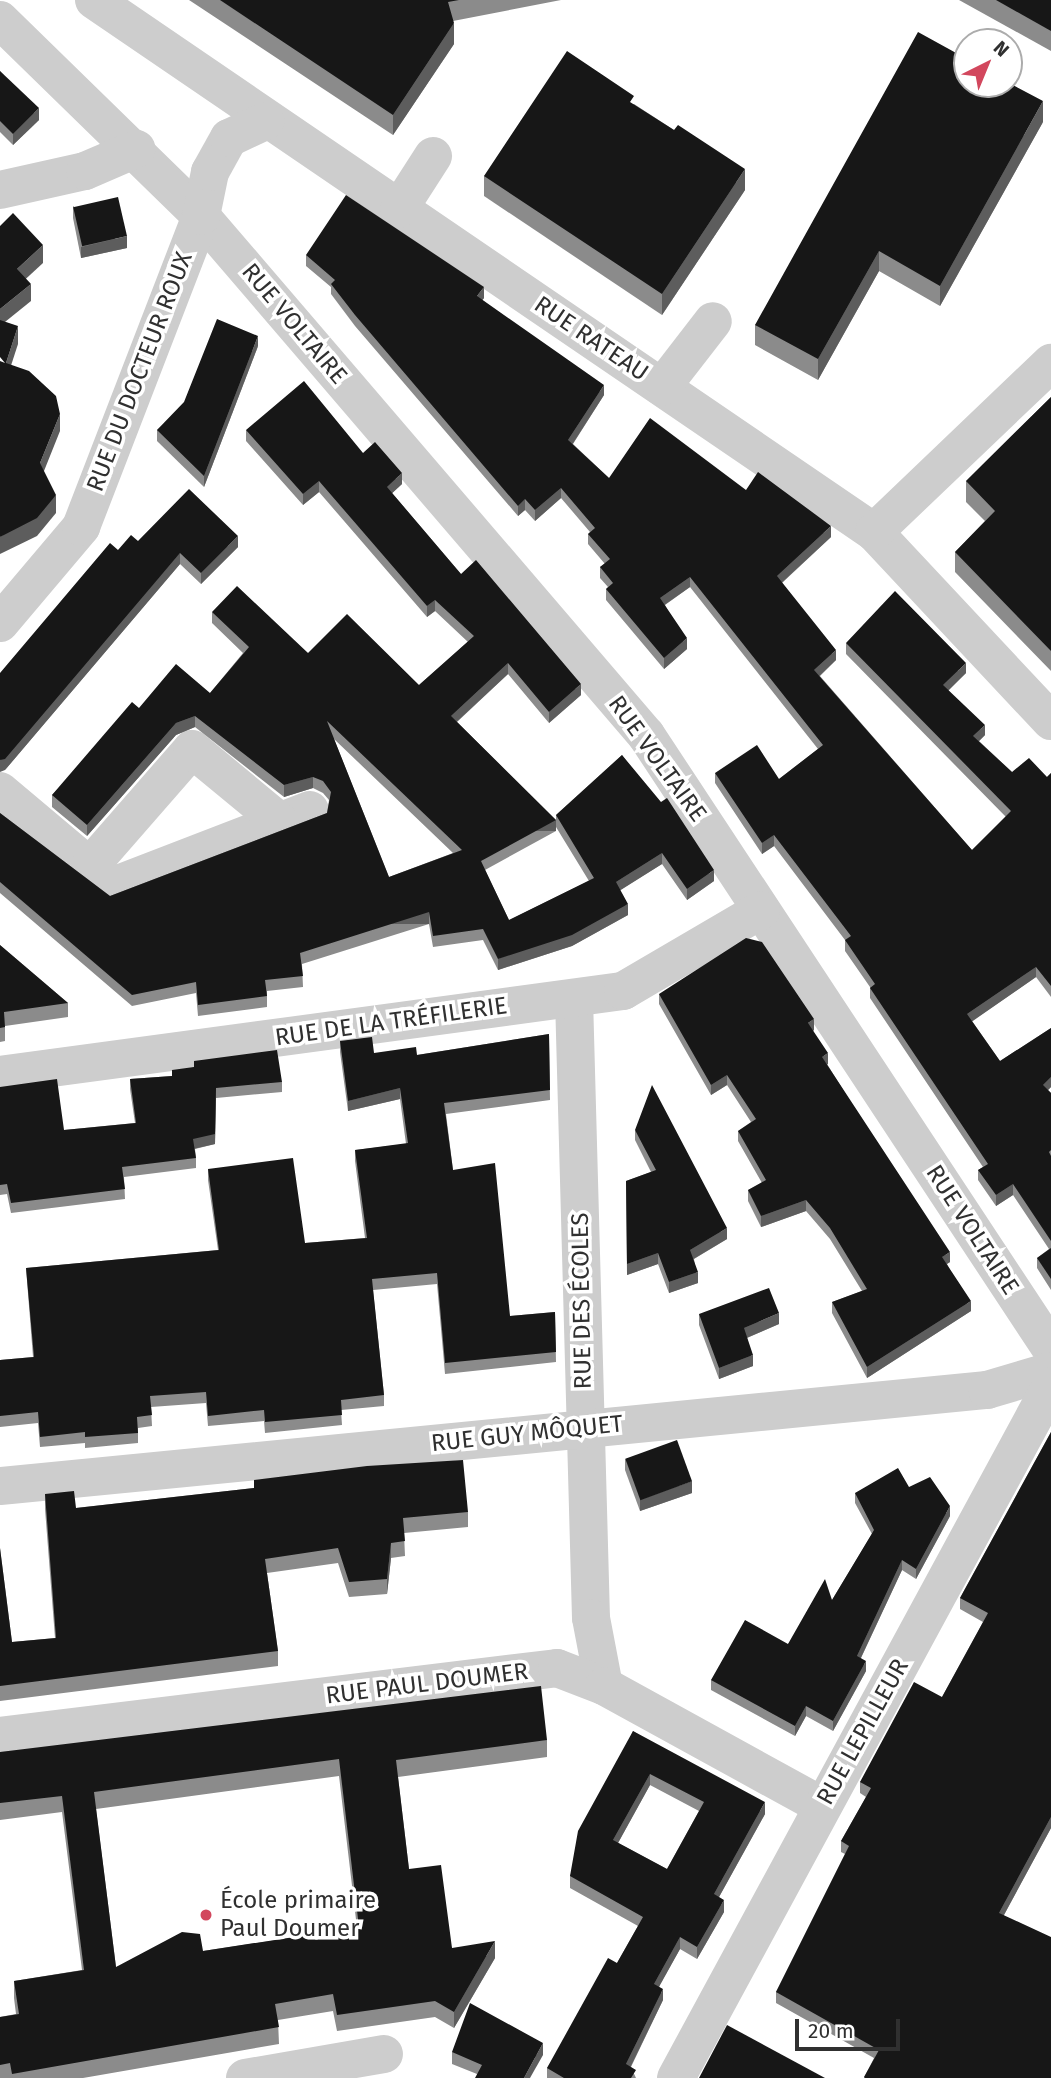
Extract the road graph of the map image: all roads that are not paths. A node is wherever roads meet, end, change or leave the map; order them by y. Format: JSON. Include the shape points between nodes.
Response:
{"nodes":[{"id":1,"x":94,"y":0,"type":"edge"},
{"id":2,"x":0,"y":20,"type":"edge"},
{"id":3,"x":265,"y":121,"type":"junction"},
{"id":4,"x":136,"y":149,"type":"junction"},
{"id":5,"x":433,"y":156,"type":"dead end"},
{"id":6,"x":0,"y":190,"type":"edge"},
{"id":7,"x":399,"y":209,"type":"junction"},
{"id":8,"x":201,"y":216,"type":"junction"},
{"id":9,"x":713,"y":321,"type":"dead end"},
{"id":10,"x":1051,"y":363,"type":"edge"},
{"id":11,"x":662,"y":387,"type":"junction"},
{"id":12,"x":874,"y":532,"type":"junction"},
{"id":13,"x":0,"y":623,"type":"edge"},
{"id":14,"x":1051,"y":721,"type":"edge"},
{"id":15,"x":0,"y":791,"type":"edge"},
{"id":16,"x":90,"y":866,"type":"junction"},
{"id":17,"x":761,"y":910,"type":"junction"},
{"id":18,"x":574,"y":998,"type":"junction"},
{"id":19,"x":0,"y":1075,"type":"edge"},
{"id":20,"x":1051,"y":1349,"type":"edge"},
{"id":21,"x":1051,"y":1371,"type":"edge"},
{"id":22,"x":1051,"y":1386,"type":"edge"},
{"id":23,"x":585,"y":1429,"type":"junction"},
{"id":24,"x":0,"y":1486,"type":"edge"},
{"id":25,"x":604,"y":1686,"type":"junction"},
{"id":26,"x":0,"y":1736,"type":"edge"},
{"id":27,"x":822,"y":1806,"type":"junction"},
{"id":28,"x":384,"y":2054,"type":"dead end"},
{"id":29,"x":245,"y":2078,"type":"edge"},
{"id":30,"x":676,"y":2078,"type":"edge"}],
"edges":[{"from":1,"to":3,"type":"street","name":"RUE RATEAU"},
{"from":2,"to":4,"type":"street","name":"RUE VOLTAIRE"},
{"from":3,"to":7,"type":"street","name":"RUE RATEAU"},
{"from":3,"to":8,"type":"street","name":"RUE DU DOCTEUR ROUX","via":[[229,138],[210,172]]},
{"from":4,"to":6,"type":"street","via":[[85,171]]},
{"from":4,"to":8,"type":"street","name":"RUE VOLTAIRE"},
{"from":5,"to":7,"type":"street"},
{"from":7,"to":11,"type":"street","name":"RUE RATEAU"},
{"from":8,"to":13,"type":"street","name":"RUE DU DOCTEUR ROUX","via":[[80,527]]},
{"from":8,"to":17,"type":"street","name":"RUE VOLTAIRE","via":[[646,735]]},
{"from":9,"to":11,"type":"street"},
{"from":10,"to":12,"type":"street"},
{"from":11,"to":12,"type":"street","name":"RUE RATEAU"},
{"from":12,"to":14,"type":"street","name":"RUE RATEAU"},
{"from":15,"to":16,"type":"street"},
{"from":16,"to":16,"type":"street","via":[[192,749],[294,816],[113,886]]},
{"from":17,"to":18,"type":"street","name":"RUE DE LA TRÉFILERIE","via":[[645,983]]},
{"from":17,"to":20,"type":"street","name":"RUE VOLTAIRE"},
{"from":18,"to":19,"type":"street","name":"RUE DE LA TRÉFILERIE"},
{"from":18,"to":23,"type":"street","name":"RUE DES ÉCOLES"},
{"from":21,"to":23,"type":"street","name":"RUE GUY MÔQUET","via":[[987,1390]]},
{"from":22,"to":27,"type":"street","name":"RUE LEPILLEUR"},
{"from":23,"to":24,"type":"street","name":"RUE GUY MÔQUET"},
{"from":23,"to":25,"type":"street","name":"RUE DES ÉCOLES","via":[[592,1645]]},
{"from":25,"to":26,"type":"street","name":"RUE PAUL DOUMER","via":[[557,1668]]},
{"from":25,"to":27,"type":"street","name":"RUE PAUL DOUMER"},
{"from":27,"to":30,"type":"street","name":"RUE LEPILLEUR"},
{"from":28,"to":29,"type":"street"}]}
